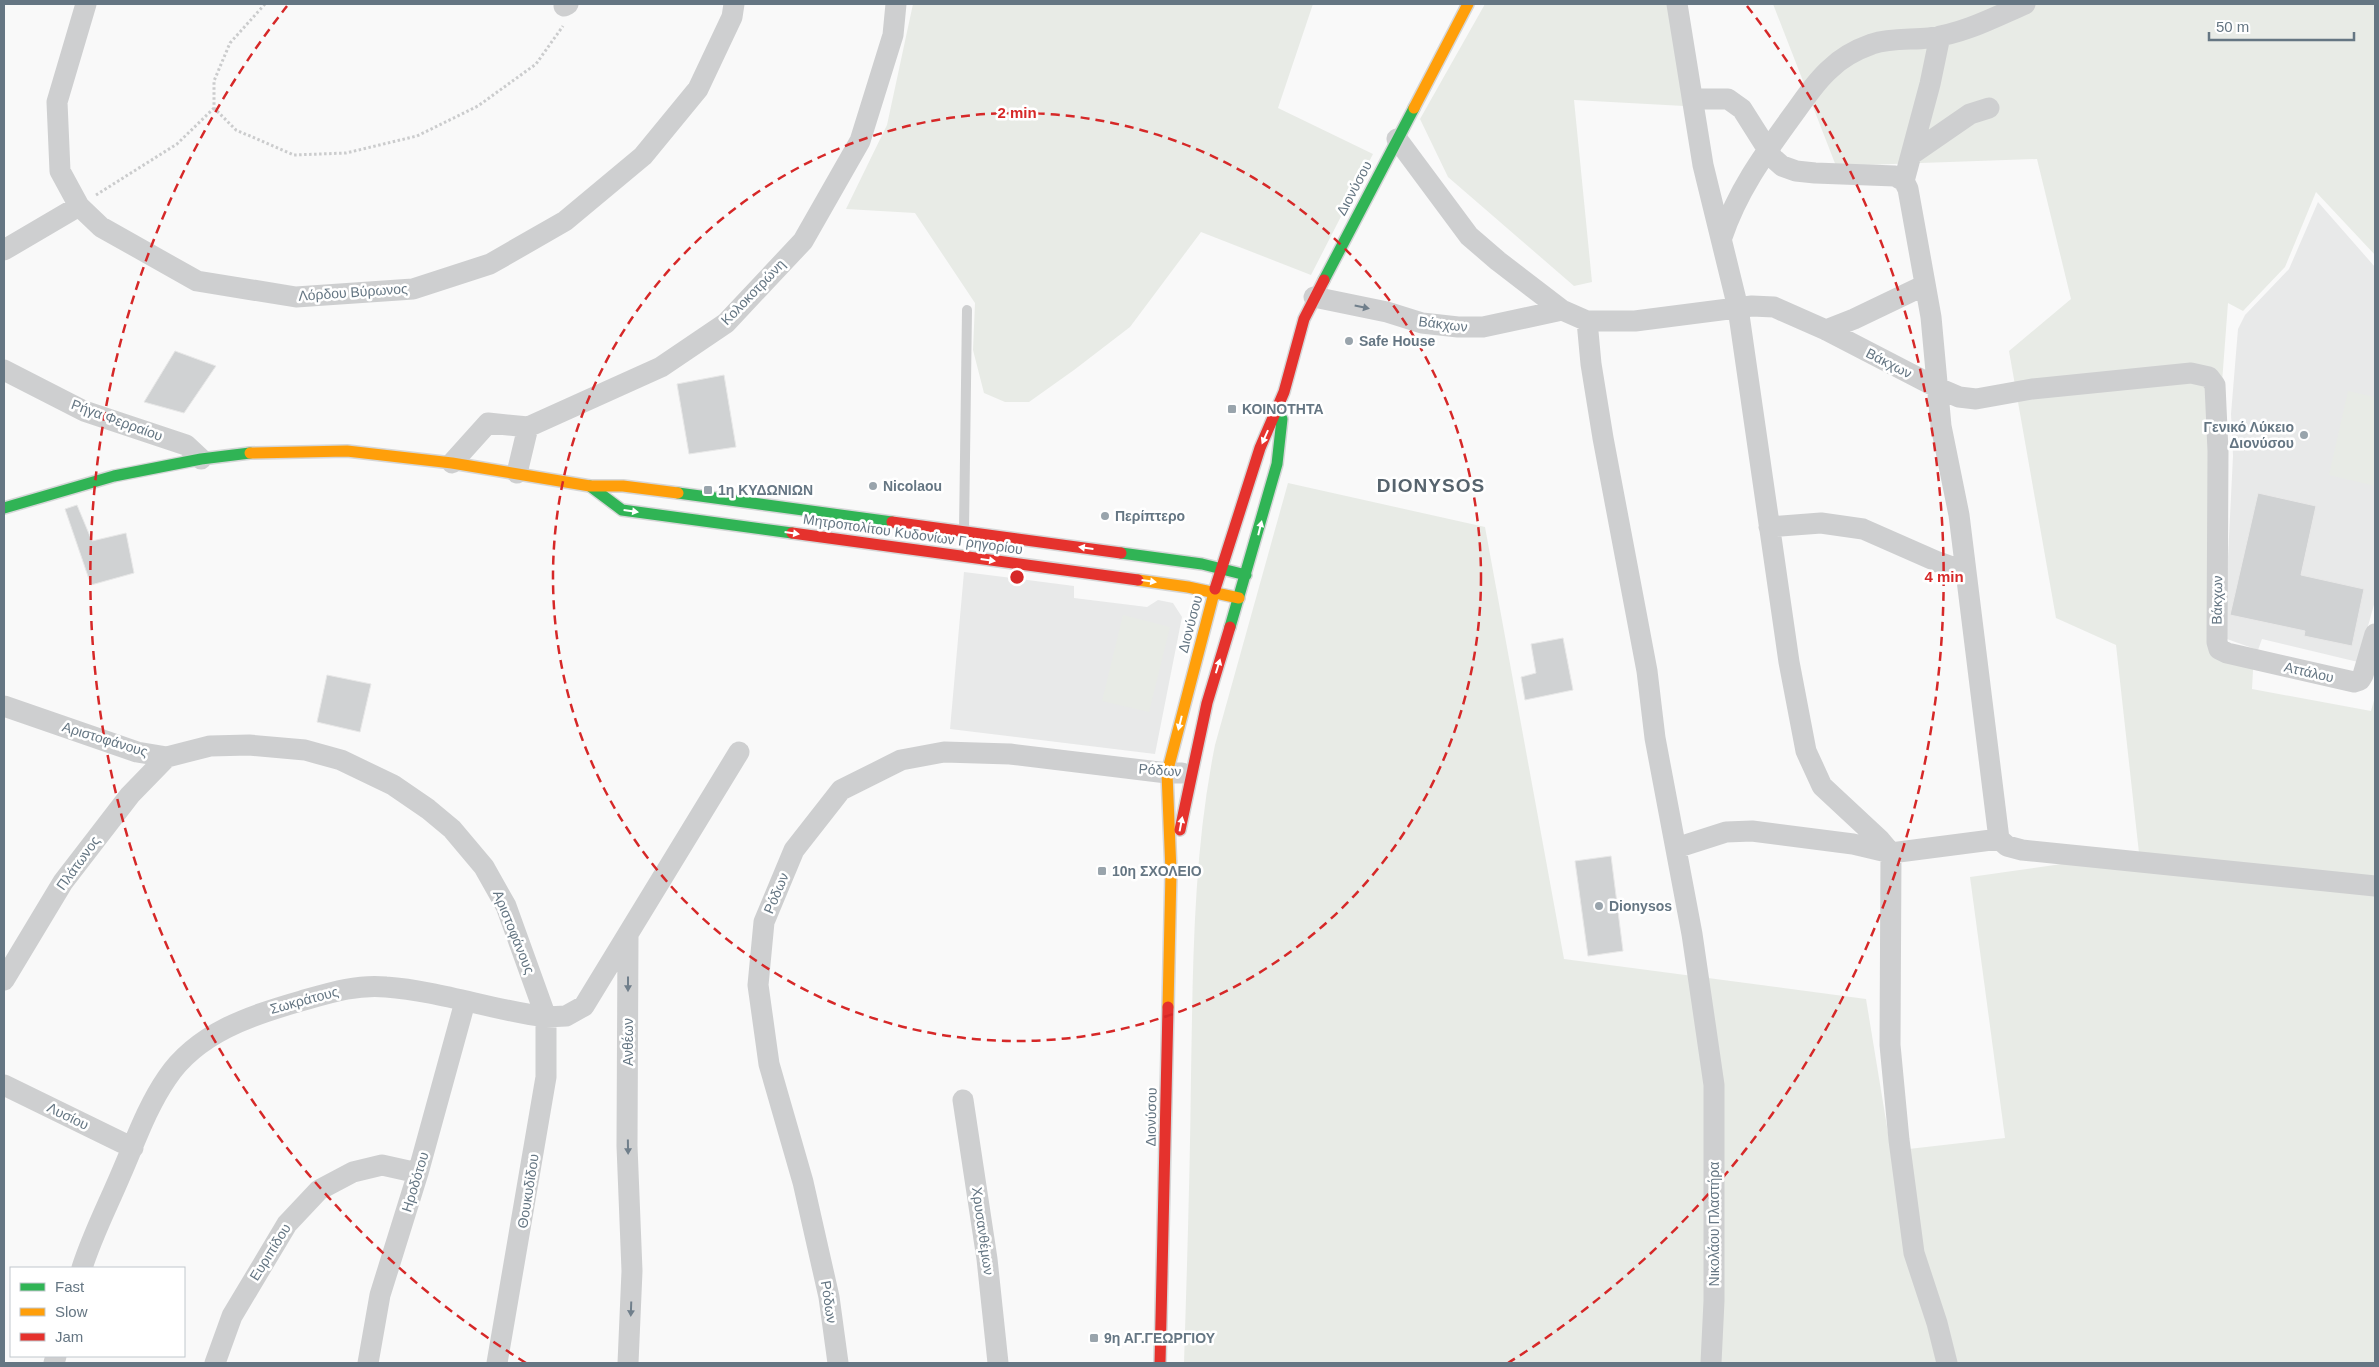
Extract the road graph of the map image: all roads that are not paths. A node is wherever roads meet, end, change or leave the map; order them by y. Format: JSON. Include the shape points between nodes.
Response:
{"nodes":[{"id":1,"x":86,"y":4,"type":"edge"},
{"id":2,"x":734,"y":4,"type":"edge"},
{"id":3,"x":896,"y":4,"type":"edge"},
{"id":4,"x":1468,"y":4,"type":"edge"},
{"id":5,"x":1677,"y":4,"type":"edge"},
{"id":6,"x":2026,"y":4,"type":"edge"},
{"id":7,"x":1940,"y":36,"type":"junction"},
{"id":8,"x":1694,"y":99,"type":"junction"},
{"id":9,"x":1989,"y":108,"type":"dead end"},
{"id":10,"x":1397,"y":139,"type":"junction"},
{"id":11,"x":1768,"y":148,"type":"junction"},
{"id":12,"x":1912,"y":154,"type":"junction"},
{"id":13,"x":1904,"y":181,"type":"junction"},
{"id":14,"x":79,"y":206,"type":"junction"},
{"id":15,"x":1722,"y":237,"type":"junction"},
{"id":16,"x":4,"y":250,"type":"edge"},
{"id":17,"x":1925,"y":285,"type":"junction"},
{"id":18,"x":1314,"y":297,"type":"junction"},
{"id":19,"x":1738,"y":308,"type":"junction"},
{"id":20,"x":966,"y":310,"type":"dead end"},
{"id":21,"x":1562,"y":310,"type":"junction"},
{"id":22,"x":1586,"y":321,"type":"junction"},
{"id":23,"x":1826,"y":330,"type":"junction"},
{"id":24,"x":4,"y":370,"type":"edge"},
{"id":25,"x":1938,"y":388,"type":"junction"},
{"id":26,"x":1284,"y":392,"type":"junction"},
{"id":27,"x":528,"y":427,"type":"junction"},
{"id":28,"x":201,"y":459,"type":"junction"},
{"id":29,"x":452,"y":463,"type":"junction"},
{"id":30,"x":516,"y":473,"type":"junction"},
{"id":31,"x":590,"y":486,"type":"junction"},
{"id":32,"x":4,"y":508,"type":"edge"},
{"id":33,"x":1770,"y":527,"type":"junction"},
{"id":34,"x":962,"y":544,"type":"junction"},
{"id":35,"x":1221,"y":567,"type":"junction"},
{"id":36,"x":1966,"y":572,"type":"junction"},
{"id":37,"x":1246,"y":575,"type":"junction"},
{"id":38,"x":1214,"y":591,"type":"junction"},
{"id":39,"x":1239,"y":598,"type":"junction"},
{"id":40,"x":2375,"y":634,"type":"edge"},
{"id":41,"x":2217,"y":642,"type":"joint"},
{"id":42,"x":4,"y":706,"type":"edge"},
{"id":43,"x":739,"y":752,"type":"dead end"},
{"id":44,"x":167,"y":757,"type":"junction"},
{"id":45,"x":1191,"y":772,"type":"junction"},
{"id":46,"x":1167,"y":773,"type":"junction"},
{"id":47,"x":1999,"y":839,"type":"junction"},
{"id":48,"x":1676,"y":848,"type":"junction"},
{"id":49,"x":1891,"y":853,"type":"junction"},
{"id":50,"x":1172,"y":872,"type":"junction"},
{"id":51,"x":2375,"y":886,"type":"edge"},
{"id":52,"x":628,"y":936,"type":"junction"},
{"id":53,"x":4,"y":980,"type":"edge"},
{"id":54,"x":465,"y":1002,"type":"junction"},
{"id":55,"x":546,"y":1017,"type":"junction"},
{"id":56,"x":4,"y":1085,"type":"edge"},
{"id":57,"x":963,"y":1100,"type":"dead end"},
{"id":58,"x":133,"y":1148,"type":"junction"},
{"id":59,"x":418,"y":1173,"type":"junction"},
{"id":60,"x":82,"y":1267,"type":"edge"},
{"id":61,"x":215,"y":1363,"type":"edge"},
{"id":62,"x":368,"y":1363,"type":"edge"},
{"id":63,"x":497,"y":1363,"type":"edge"},
{"id":64,"x":628,"y":1363,"type":"edge"},
{"id":65,"x":838,"y":1363,"type":"edge"},
{"id":66,"x":998,"y":1363,"type":"edge"},
{"id":67,"x":1160,"y":1363,"type":"edge"},
{"id":68,"x":1711,"y":1363,"type":"edge"},
{"id":69,"x":1947,"y":1363,"type":"edge"}],
"edges":[{"from":1,"to":14,"type":"street","name":"Λόρδου Βύρωνος","via":[[57,102],[60,171]]},
{"from":2,"to":14,"type":"street","name":"Λόρδου Βύρωνος","via":[[732,17],[698,90],[643,156],[556,226],[490,264],[413,288],[296,297],[196,281],[100,227]]},
{"from":3,"to":27,"type":"street","name":"Κολοκοτρώνη","via":[[893,35],[860,141],[802,241],[726,323],[669,362]]},
{"from":4,"to":10,"type":"street","name":"Διονύσου"},
{"from":5,"to":8,"type":"street"},
{"from":6,"to":7,"type":"street"},
{"from":7,"to":11,"type":"street","via":[[1872,44],[1831,67]]},
{"from":7,"to":12,"type":"street"},
{"from":8,"to":11,"type":"street","via":[[1728,99],[1748,115]]},
{"from":8,"to":15,"type":"street","via":[[1703,165]]},
{"from":9,"to":12,"type":"street","via":[[1970,114]]},
{"from":10,"to":18,"type":"street","name":"Διονύσου"},
{"from":10,"to":21,"type":"street","via":[[1469,236]]},
{"from":11,"to":13,"type":"street","via":[[1782,166],[1796,171],[1895,176]]},
{"from":11,"to":15,"type":"street","via":[[1741,189]]},
{"from":12,"to":13,"type":"street"},
{"from":13,"to":17,"type":"street"},
{"from":14,"to":16,"type":"street"},
{"from":15,"to":19,"type":"street"},
{"from":17,"to":23,"type":"street"},
{"from":17,"to":25,"type":"street"},
{"from":18,"to":21,"type":"street","name":"Βάκχων","one_way":true,"via":[[1387,312],[1422,323],[1458,327],[1483,328]]},
{"from":18,"to":26,"type":"street","name":"Διονύσου","via":[[1304,319]]},
{"from":19,"to":22,"type":"street","name":"Βάκχων","via":[[1635,321]]},
{"from":19,"to":23,"type":"street","name":"Βάκχων","via":[[1774,307]]},
{"from":19,"to":33,"type":"street"},
{"from":20,"to":34,"type":"lane"},
{"from":21,"to":22,"type":"street","name":"Βάκχων"},
{"from":22,"to":48,"type":"street","name":"Νικολάου Πλαστήρα","via":[[1603,438]]},
{"from":23,"to":25,"type":"street","name":"Βάκχων"},
{"from":24,"to":28,"type":"street","name":"Ρήγα Φερραίου","via":[[84,411],[186,445]]},
{"from":25,"to":36,"type":"street","via":[[1940,426],[1959,515]]},
{"from":25,"to":41,"type":"street","name":"Βάκχων","via":[[1976,399],[2032,389],[2191,373],[2208,377],[2215,385],[2218,451]]},
{"from":26,"to":35,"type":"street","name":"Διονύσου","one_way":true,"via":[[1260,448]]},
{"from":37,"to":26,"type":"street","name":"Διονύσου","one_way":true,"via":[[1277,464]]},
{"from":27,"to":29,"type":"street","via":[[488,423]]},
{"from":27,"to":30,"type":"street"},
{"from":28,"to":29,"type":"street","name":"Μητροπολίτου Κυδονίων Γρηγορίου","via":[[246,453],[347,451]]},
{"from":28,"to":32,"type":"street","name":"Μητροπολίτου Κυδονίων Γρηγορίου","via":[[114,476]]},
{"from":29,"to":30,"type":"street","name":"Μητροπολίτου Κυδονίων Γρηγορίου"},
{"from":30,"to":31,"type":"street","name":"Μητροπολίτου Κυδονίων Γρηγορίου"},
{"from":31,"to":34,"type":"street","name":"Μητροπολίτου Κυδονίων Γρηγορίου","via":[[623,486]]},
{"from":31,"to":34,"type":"street","name":"Μητροπολίτου Κυδονίων Γρηγορίου","one_way":true,"via":[[622,510]]},
{"from":33,"to":36,"type":"street","via":[[1821,523],[1863,529]]},
{"from":33,"to":49,"type":"street","via":[[1789,662],[1810,762],[1822,786]]},
{"from":35,"to":34,"type":"street","name":"Μητροπολίτου Κυδονίων Γρηγορίου","one_way":true},
{"from":34,"to":38,"type":"street","name":"Μητροπολίτου Κυδονίων Γρηγορίου","one_way":true},
{"from":35,"to":37,"type":"street","name":"Μητροπολίτου Κυδονίων Γρηγορίου"},
{"from":35,"to":38,"type":"street","name":"Διονύσου"},
{"from":36,"to":47,"type":"street"},
{"from":37,"to":39,"type":"street","name":"Διονύσου"},
{"from":38,"to":39,"type":"street","name":"Μητροπολίτου Κυδονίων Γρηγορίου"},
{"from":38,"to":46,"type":"street","name":"Διονύσου","one_way":true},
{"from":45,"to":39,"type":"street","name":"Διονύσου","one_way":true,"via":[[1207,703]]},
{"from":40,"to":41,"type":"street","name":"Αττάλου","via":[[2363,674],[2354,682],[2222,652]]},
{"from":42,"to":44,"type":"street","name":"Αριστοφάνους","via":[[137,752]]},
{"from":43,"to":52,"type":"street"},
{"from":44,"to":53,"type":"street","name":"Πλάτωνος","via":[[130,795],[63,882]]},
{"from":44,"to":55,"type":"street","name":"Αριστοφάνους","via":[[229,744],[305,750],[358,768],[393,785],[428,809],[452,829],[494,883],[519,937]]},
{"from":45,"to":46,"type":"street","name":"Ρόδων"},
{"from":50,"to":45,"type":"street","name":"Διονύσου","one_way":true},
{"from":46,"to":50,"type":"street","name":"Διονύσου"},
{"from":46,"to":65,"type":"street","name":"Ρόδων","via":[[1010,754],[944,752],[901,760],[841,790],[794,850],[764,922],[758,985],[769,1064],[803,1182],[829,1297]]},
{"from":47,"to":49,"type":"street"},
{"from":47,"to":51,"type":"street","via":[[2007,846],[2022,850]]},
{"from":48,"to":49,"type":"street","via":[[1726,832],[1752,831],[1853,844]]},
{"from":48,"to":68,"type":"street","name":"Νικολάου Πλαστήρα","via":[[1714,1085]]},
{"from":49,"to":69,"type":"street","via":[[1890,1045],[1904,1186],[1914,1253]]},
{"from":50,"to":67,"type":"street","name":"Διονύσου"},
{"from":52,"to":55,"type":"street","name":"Σωκράτους","via":[[584,1006],[566,1016]]},
{"from":52,"to":64,"type":"street","name":"Ανθέων","one_way":true,"via":[[627,1146],[632,1271]]},
{"from":54,"to":55,"type":"street","name":"Σωκράτους"},
{"from":54,"to":58,"type":"street","name":"Σωκράτους","via":[[384,986],[357,987],[256,1014],[206,1040],[175,1067],[160,1088]]},
{"from":54,"to":59,"type":"street","name":"Ηροδότου"},
{"from":55,"to":63,"type":"street","name":"Θουκυδίδου","via":[[546,1077]]},
{"from":56,"to":58,"type":"street","name":"Λυσίου"},
{"from":57,"to":66,"type":"street","name":"Χρυσανθέμων","via":[[987,1259]]},
{"from":58,"to":60,"type":"street","name":"Σωκράτους"},
{"from":59,"to":61,"type":"street","name":"Ευριπίδου","via":[[382,1165],[353,1172],[319,1190],[282,1232],[232,1316]]},
{"from":59,"to":62,"type":"street","name":"Ηροδότου","via":[[380,1294]]}]}
